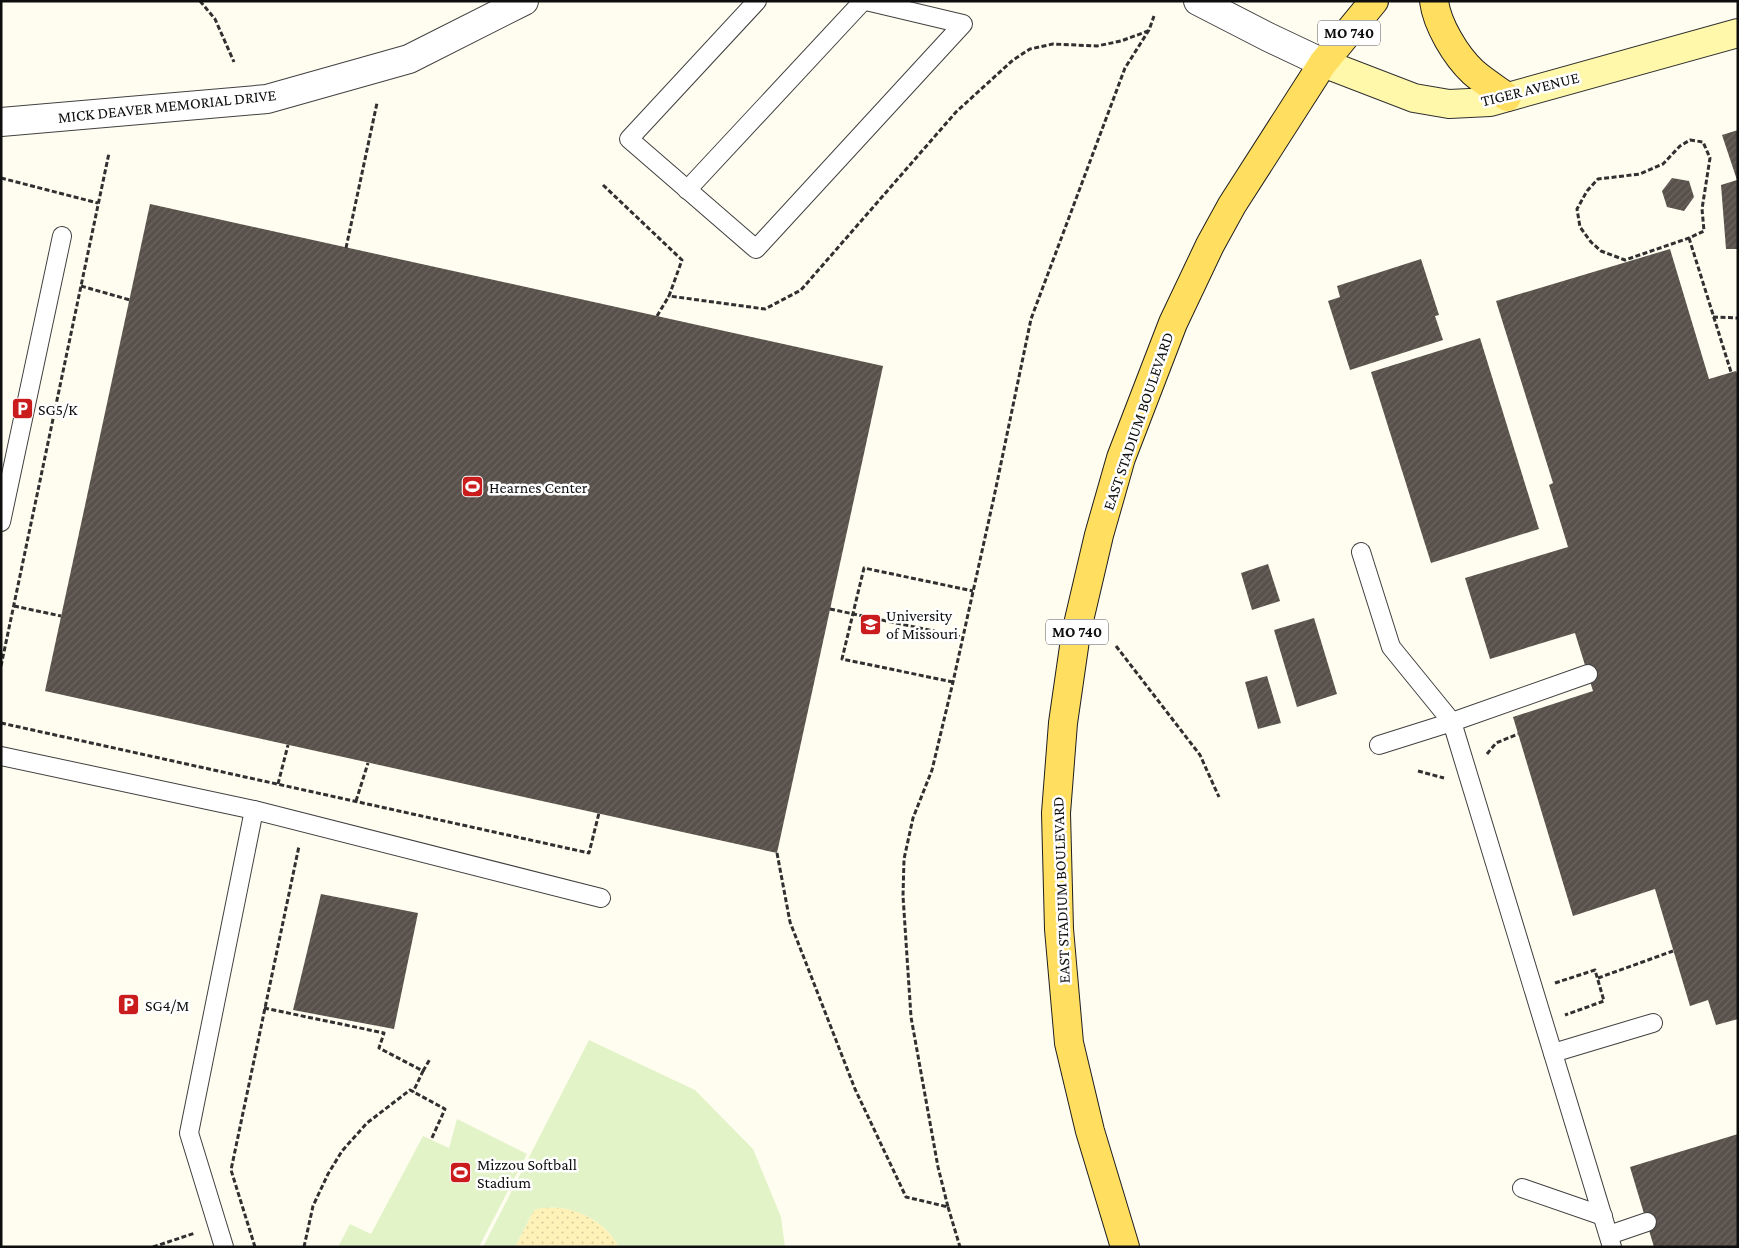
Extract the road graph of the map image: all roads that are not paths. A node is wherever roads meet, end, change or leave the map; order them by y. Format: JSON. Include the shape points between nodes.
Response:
{"nodes":[{"id":1,"x":524,"y":1,"type":"edge"},
{"id":2,"x":757,"y":1,"type":"edge"},
{"id":3,"x":865,"y":1,"type":"edge"},
{"id":4,"x":1198,"y":1,"type":"edge"},
{"id":5,"x":1374,"y":1,"type":"edge"},
{"id":6,"x":1434,"y":1,"type":"edge"},
{"id":7,"x":1737,"y":35,"type":"edge"},
{"id":8,"x":1323,"y":63,"type":"junction"},
{"id":9,"x":1507,"y":97,"type":"junction"},
{"id":10,"x":1,"y":122,"type":"edge"},
{"id":11,"x":687,"y":190,"type":"junction"},
{"id":12,"x":62,"y":236,"type":"dead end"},
{"id":13,"x":1,"y":522,"type":"edge"},
{"id":14,"x":1361,"y":552,"type":"dead end"},
{"id":15,"x":1588,"y":674,"type":"dead end"},
{"id":16,"x":1452,"y":722,"type":"junction"},
{"id":17,"x":1379,"y":744,"type":"dead end"},
{"id":18,"x":1,"y":756,"type":"edge"},
{"id":19,"x":254,"y":810,"type":"junction"},
{"id":20,"x":601,"y":898,"type":"dead end"},
{"id":21,"x":1653,"y":1023,"type":"dead end"},
{"id":22,"x":1553,"y":1053,"type":"junction"},
{"id":23,"x":1522,"y":1188,"type":"dead end"},
{"id":24,"x":1603,"y":1216,"type":"junction"},
{"id":25,"x":1646,"y":1222,"type":"dead end"},
{"id":26,"x":1610,"y":1241,"type":"edge"},
{"id":27,"x":224,"y":1247,"type":"edge"},
{"id":28,"x":1125,"y":1247,"type":"edge"}],
"edges":[{"from":1,"to":10,"type":"street","name":"MICK DEAVER MEMORIAL DRIVE","via":[[409,60],[267,99]]},
{"from":2,"to":11,"type":"lane","via":[[629,139]]},
{"from":3,"to":11,"type":"lane"},
{"from":3,"to":11,"type":"lane","via":[[963,24],[756,250]]},
{"from":4,"to":8,"type":"street"},
{"from":5,"to":8,"type":"main road","name":"EAST STADIUM BOULEVARD","number":"MO 740"},
{"from":6,"to":9,"type":"main road","via":[[1453,48],[1473,71]]},
{"from":7,"to":9,"type":"street","name":"TIGER AVENUE"},
{"from":8,"to":9,"type":"street","name":"TIGER AVENUE","via":[[1414,98],[1449,104],[1490,102]]},
{"from":8,"to":28,"type":"main road","name":"EAST STADIUM BOULEVARD","number":"MO 740","via":[[1232,205],[1172,322],[1121,458],[1076,633],[1063,723],[1056,812],[1060,939],[1069,1043],[1090,1131]]},
{"from":12,"to":13,"type":"lane"},
{"from":14,"to":16,"type":"lane","via":[[1391,647]]},
{"from":15,"to":16,"type":"lane"},
{"from":16,"to":17,"type":"lane"},
{"from":16,"to":22,"type":"lane"},
{"from":18,"to":19,"type":"lane"},
{"from":19,"to":20,"type":"lane"},
{"from":19,"to":27,"type":"lane","via":[[189,1133]]},
{"from":21,"to":22,"type":"lane"},
{"from":22,"to":24,"type":"lane"},
{"from":23,"to":24,"type":"lane"},
{"from":24,"to":26,"type":"lane"},
{"from":25,"to":26,"type":"lane"}]}
